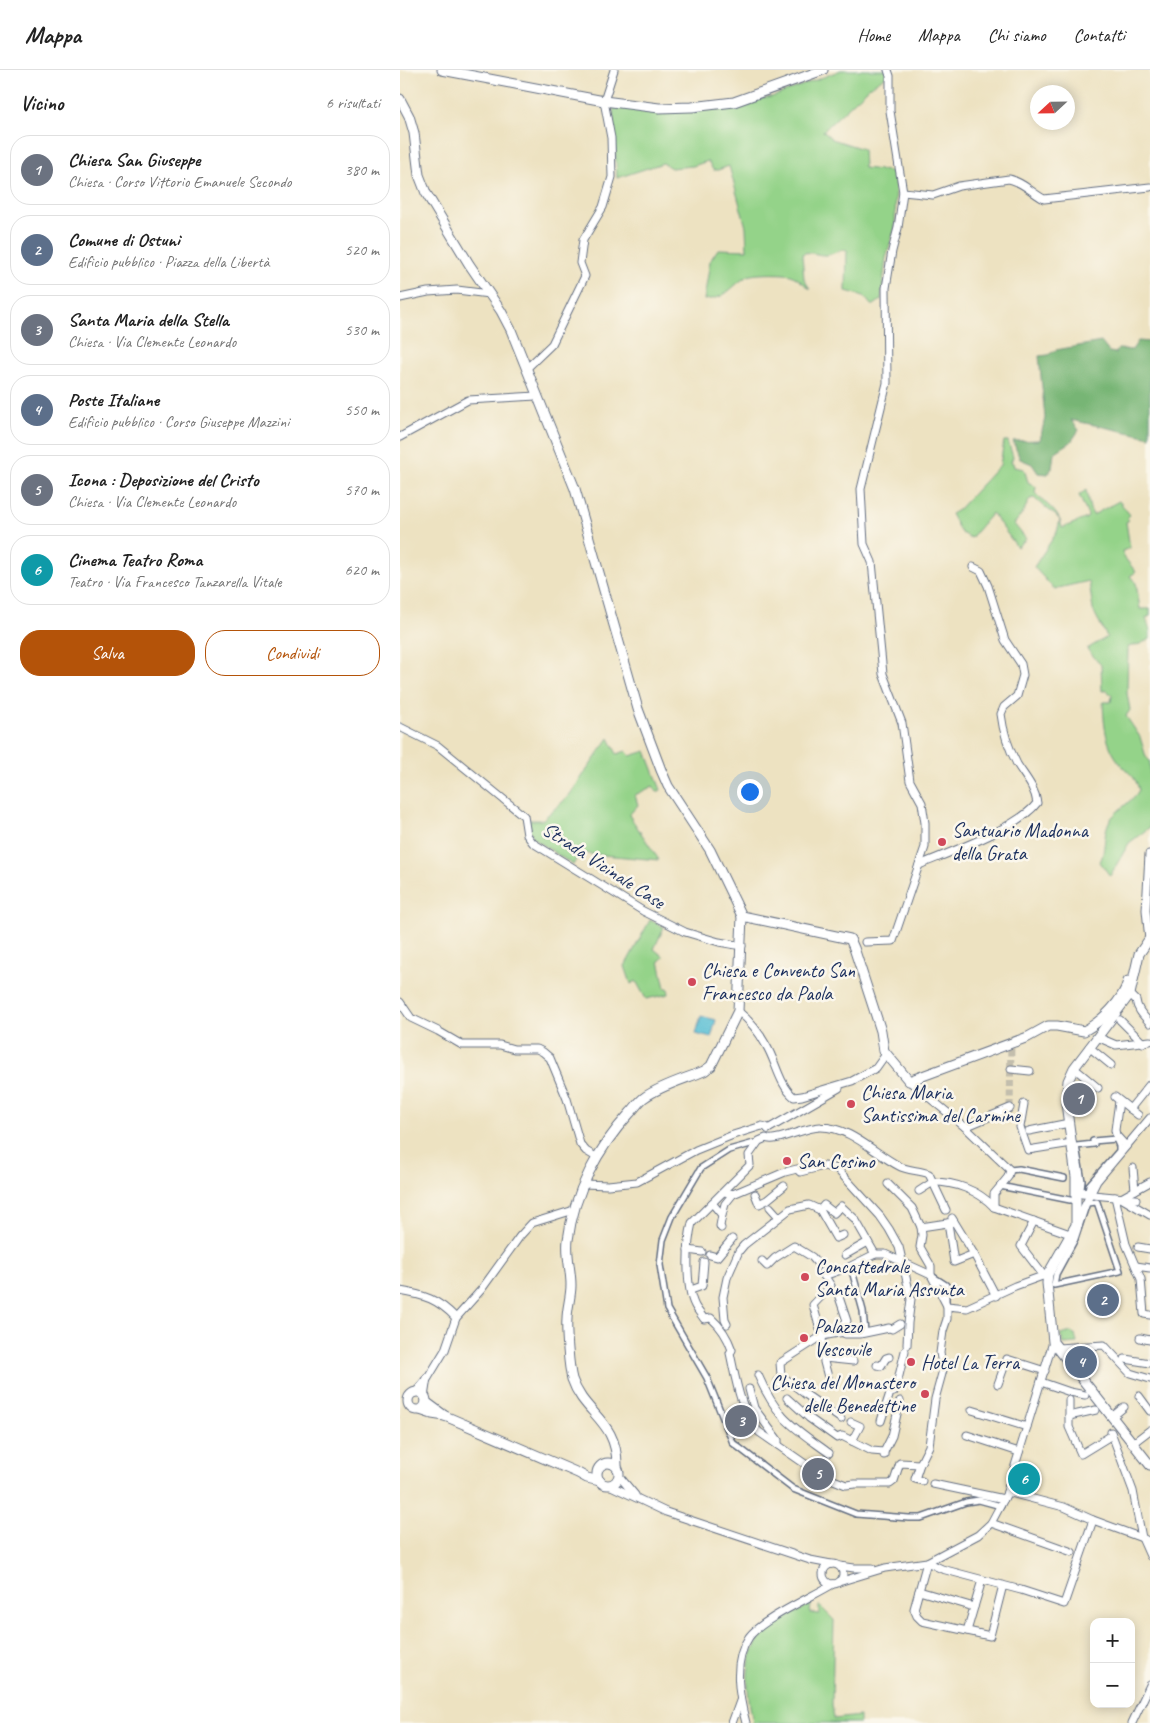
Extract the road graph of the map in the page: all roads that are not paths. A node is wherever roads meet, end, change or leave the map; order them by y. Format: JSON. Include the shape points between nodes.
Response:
{"nodes":[{"id":1,"x":442,"y":70,"type":"edge"},
{"id":2,"x":614,"y":70,"type":"edge"},
{"id":3,"x":823,"y":70,"type":"edge"},
{"id":4,"x":889,"y":73,"type":"edge"},
{"id":5,"x":400,"y":99,"type":"edge"},
{"id":6,"x":604,"y":101,"type":"junction"},
{"id":7,"x":1150,"y":187,"type":"edge"},
{"id":8,"x":903,"y":192,"type":"junction"},
{"id":9,"x":489,"y":294,"type":"junction"},
{"id":10,"x":400,"y":298,"type":"edge"},
{"id":11,"x":526,"y":369,"type":"junction"},
{"id":12,"x":536,"y":396,"type":"junction"},
{"id":13,"x":400,"y":437,"type":"edge"},
{"id":14,"x":973,"y":567,"type":"dead end"},
{"id":15,"x":400,"y":727,"type":"edge"},
{"id":16,"x":1149,"y":854,"type":"edge"},
{"id":17,"x":919,"y":866,"type":"junction"},
{"id":18,"x":742,"y":916,"type":"junction"},
{"id":19,"x":1149,"y":936,"type":"edge"},
{"id":20,"x":865,"y":942,"type":"dead end"},
{"id":21,"x":742,"y":946,"type":"junction"},
{"id":22,"x":1139,"y":954,"type":"junction"},
{"id":23,"x":1130,"y":994,"type":"junction"},
{"id":24,"x":400,"y":1002,"type":"edge"},
{"id":25,"x":738,"y":1011,"type":"junction"},
{"id":26,"x":1120,"y":1020,"type":"dead end"},
{"id":27,"x":1150,"y":1023,"type":"edge"},
{"id":28,"x":1102,"y":1040,"type":"dead end"},
{"id":29,"x":1147,"y":1042,"type":"edge"},
{"id":30,"x":1090,"y":1048,"type":"junction"},
{"id":31,"x":886,"y":1054,"type":"junction"},
{"id":32,"x":1111,"y":1065,"type":"dead end"},
{"id":33,"x":1074,"y":1068,"type":"junction"},
{"id":34,"x":1011,"y":1069,"type":"dead end"},
{"id":35,"x":1030,"y":1071,"type":"dead end"},
{"id":36,"x":852,"y":1080,"type":"junction"},
{"id":37,"x":909,"y":1081,"type":"junction"},
{"id":38,"x":1150,"y":1084,"type":"edge"},
{"id":39,"x":1098,"y":1088,"type":"dead end"},
{"id":40,"x":1024,"y":1104,"type":"dead end"},
{"id":41,"x":1010,"y":1108,"type":"dead end"},
{"id":42,"x":1130,"y":1109,"type":"junction"},
{"id":43,"x":1138,"y":1115,"type":"dead end"},
{"id":44,"x":1150,"y":1118,"type":"edge"},
{"id":45,"x":1069,"y":1123,"type":"junction"},
{"id":46,"x":964,"y":1127,"type":"junction"},
{"id":47,"x":768,"y":1130,"type":"junction"},
{"id":48,"x":1029,"y":1131,"type":"dead end"},
{"id":49,"x":1116,"y":1138,"type":"joint"},
{"id":50,"x":763,"y":1140,"type":"junction"},
{"id":51,"x":1072,"y":1143,"type":"junction"},
{"id":52,"x":1126,"y":1146,"type":"junction"},
{"id":53,"x":596,"y":1157,"type":"junction"},
{"id":54,"x":1134,"y":1168,"type":"dead end"},
{"id":55,"x":1010,"y":1170,"type":"junction"},
{"id":56,"x":1064,"y":1178,"type":"dead end"},
{"id":57,"x":933,"y":1182,"type":"junction"},
{"id":58,"x":1150,"y":1182,"type":"edge"},
{"id":59,"x":584,"y":1184,"type":"junction"},
{"id":60,"x":888,"y":1184,"type":"dead end"},
{"id":61,"x":784,"y":1186,"type":"dead end"},
{"id":62,"x":1000,"y":1186,"type":"junction"},
{"id":63,"x":1135,"y":1190,"type":"junction"},
{"id":64,"x":919,"y":1191,"type":"dead end"},
{"id":65,"x":725,"y":1192,"type":"junction"},
{"id":66,"x":1077,"y":1192,"type":"junction"},
{"id":67,"x":733,"y":1194,"type":"junction"},
{"id":68,"x":755,"y":1194,"type":"dead end"},
{"id":69,"x":1089,"y":1195,"type":"junction"},
{"id":70,"x":1119,"y":1197,"type":"junction"},
{"id":71,"x":1136,"y":1199,"type":"dead end"},
{"id":72,"x":1070,"y":1200,"type":"dead end"},
{"id":73,"x":712,"y":1203,"type":"junction"},
{"id":74,"x":768,"y":1204,"type":"junction"},
{"id":75,"x":994,"y":1207,"type":"junction"},
{"id":76,"x":574,"y":1210,"type":"junction"},
{"id":77,"x":820,"y":1210,"type":"junction"},
{"id":78,"x":946,"y":1210,"type":"dead end"},
{"id":79,"x":722,"y":1214,"type":"junction"},
{"id":80,"x":1150,"y":1215,"type":"edge"},
{"id":81,"x":779,"y":1217,"type":"junction"},
{"id":82,"x":952,"y":1221,"type":"junction"},
{"id":83,"x":1034,"y":1221,"type":"junction"},
{"id":84,"x":1076,"y":1225,"type":"junction"},
{"id":85,"x":921,"y":1227,"type":"junction"},
{"id":86,"x":722,"y":1228,"type":"dead end"},
{"id":87,"x":1070,"y":1234,"type":"junction"},
{"id":88,"x":839,"y":1236,"type":"dead end"},
{"id":89,"x":868,"y":1242,"type":"junction"},
{"id":90,"x":743,"y":1246,"type":"junction"},
{"id":91,"x":1138,"y":1247,"type":"dead end"},
{"id":92,"x":1150,"y":1249,"type":"edge"},
{"id":93,"x":688,"y":1250,"type":"junction"},
{"id":94,"x":702,"y":1252,"type":"dead end"},
{"id":95,"x":875,"y":1254,"type":"junction"},
{"id":96,"x":974,"y":1254,"type":"junction"},
{"id":97,"x":710,"y":1255,"type":"dead end"},
{"id":98,"x":845,"y":1255,"type":"dead end"},
{"id":99,"x":762,"y":1261,"type":"dead end"},
{"id":100,"x":704,"y":1262,"type":"dead end"},
{"id":101,"x":902,"y":1262,"type":"junction"},
{"id":102,"x":818,"y":1264,"type":"dead end"},
{"id":103,"x":1136,"y":1266,"type":"junction"},
{"id":104,"x":850,"y":1267,"type":"joint"},
{"id":105,"x":1150,"y":1268,"type":"edge"},
{"id":106,"x":838,"y":1271,"type":"dead end"},
{"id":107,"x":1049,"y":1275,"type":"junction"},
{"id":108,"x":931,"y":1276,"type":"junction"},
{"id":109,"x":1146,"y":1287,"type":"edge"},
{"id":110,"x":691,"y":1290,"type":"junction"},
{"id":111,"x":400,"y":1291,"type":"edge"},
{"id":112,"x":838,"y":1294,"type":"dead end"},
{"id":113,"x":996,"y":1296,"type":"junction"},
{"id":114,"x":946,"y":1306,"type":"junction"},
{"id":115,"x":1147,"y":1314,"type":"edge"},
{"id":116,"x":456,"y":1318,"type":"junction"},
{"id":117,"x":728,"y":1324,"type":"dead end"},
{"id":118,"x":900,"y":1324,"type":"dead end"},
{"id":119,"x":844,"y":1332,"type":"junction"},
{"id":120,"x":865,"y":1332,"type":"junction"},
{"id":121,"x":822,"y":1336,"type":"junction"},
{"id":122,"x":1140,"y":1338,"type":"dead end"},
{"id":123,"x":1150,"y":1340,"type":"edge"},
{"id":124,"x":1056,"y":1345,"type":"junction"},
{"id":125,"x":889,"y":1357,"type":"dead end"},
{"id":126,"x":824,"y":1358,"type":"junction"},
{"id":127,"x":1125,"y":1359,"type":"dead end"},
{"id":128,"x":853,"y":1361,"type":"dead end"},
{"id":129,"x":1150,"y":1363,"type":"edge"},
{"id":130,"x":877,"y":1365,"type":"dead end"},
{"id":131,"x":1045,"y":1371,"type":"junction"},
{"id":132,"x":758,"y":1375,"type":"dead end"},
{"id":133,"x":828,"y":1377,"type":"dead end"},
{"id":134,"x":428,"y":1378,"type":"junction"},
{"id":135,"x":1150,"y":1379,"type":"edge"},
{"id":136,"x":1040,"y":1382,"type":"junction"},
{"id":137,"x":998,"y":1384,"type":"dead end"},
{"id":138,"x":749,"y":1389,"type":"dead end"},
{"id":139,"x":412,"y":1395,"type":"junction"},
{"id":140,"x":1085,"y":1395,"type":"dead end"},
{"id":141,"x":1139,"y":1396,"type":"dead end"},
{"id":142,"x":787,"y":1398,"type":"dead end"},
{"id":143,"x":1069,"y":1400,"type":"dead end"},
{"id":144,"x":900,"y":1402,"type":"dead end"},
{"id":145,"x":400,"y":1404,"type":"edge"},
{"id":146,"x":420,"y":1404,"type":"junction"},
{"id":147,"x":1124,"y":1407,"type":"dead end"},
{"id":148,"x":972,"y":1410,"type":"dead end"},
{"id":149,"x":1096,"y":1410,"type":"dead end"},
{"id":150,"x":1150,"y":1411,"type":"edge"},
{"id":151,"x":400,"y":1412,"type":"edge"},
{"id":152,"x":1069,"y":1416,"type":"junction"},
{"id":153,"x":1112,"y":1417,"type":"junction"},
{"id":154,"x":840,"y":1419,"type":"dead end"},
{"id":155,"x":881,"y":1421,"type":"dead end"},
{"id":156,"x":851,"y":1422,"type":"dead end"},
{"id":157,"x":1027,"y":1428,"type":"junction"},
{"id":158,"x":1150,"y":1430,"type":"edge"},
{"id":159,"x":967,"y":1435,"type":"dead end"},
{"id":160,"x":852,"y":1441,"type":"junction"},
{"id":161,"x":1133,"y":1443,"type":"junction"},
{"id":162,"x":614,"y":1444,"type":"junction"},
{"id":163,"x":778,"y":1445,"type":"junction"},
{"id":164,"x":1018,"y":1452,"type":"junction"},
{"id":165,"x":829,"y":1453,"type":"dead end"},
{"id":166,"x":920,"y":1464,"type":"junction"},
{"id":167,"x":1150,"y":1464,"type":"edge"},
{"id":168,"x":602,"y":1467,"type":"junction"},
{"id":169,"x":578,"y":1472,"type":"junction"},
{"id":170,"x":618,"y":1472,"type":"junction"},
{"id":171,"x":919,"y":1480,"type":"dead end"},
{"id":172,"x":600,"y":1481,"type":"junction"},
{"id":173,"x":933,"y":1484,"type":"dead end"},
{"id":174,"x":609,"y":1485,"type":"junction"},
{"id":175,"x":1004,"y":1499,"type":"junction"},
{"id":176,"x":641,"y":1500,"type":"junction"},
{"id":177,"x":1093,"y":1520,"type":"junction"},
{"id":178,"x":991,"y":1523,"type":"junction"},
{"id":179,"x":1142,"y":1538,"type":"junction"},
{"id":180,"x":1150,"y":1542,"type":"edge"},
{"id":181,"x":1072,"y":1552,"type":"dead end"},
{"id":182,"x":1150,"y":1556,"type":"edge"},
{"id":183,"x":810,"y":1560,"type":"junction"},
{"id":184,"x":927,"y":1562,"type":"junction"},
{"id":185,"x":831,"y":1564,"type":"junction"},
{"id":186,"x":840,"y":1566,"type":"junction"},
{"id":187,"x":884,"y":1568,"type":"junction"},
{"id":188,"x":823,"y":1573,"type":"junction"},
{"id":189,"x":982,"y":1580,"type":"junction"},
{"id":190,"x":842,"y":1581,"type":"junction"},
{"id":191,"x":830,"y":1583,"type":"junction"},
{"id":192,"x":1003,"y":1586,"type":"junction"},
{"id":193,"x":919,"y":1591,"type":"junction"},
{"id":194,"x":974,"y":1607,"type":"junction"},
{"id":195,"x":967,"y":1631,"type":"junction"},
{"id":196,"x":1150,"y":1685,"type":"edge"},
{"id":197,"x":740,"y":1701,"type":"junction"},
{"id":198,"x":732,"y":1723,"type":"edge"},
{"id":199,"x":746,"y":1723,"type":"edge"},
{"id":200,"x":1132,"y":1723,"type":"edge"}],
"edges":[{"from":1,"to":6,"type":"street"},
{"from":2,"to":6,"type":"street"},
{"from":3,"to":6,"type":"street","via":[[734,102],[659,108]]},
{"from":4,"to":8,"type":"street","via":[[890,111]]},
{"from":5,"to":9,"type":"street","via":[[410,116],[419,175],[426,194]]},
{"from":6,"to":11,"type":"street","via":[[611,138],[612,177],[603,207],[583,240],[580,264],[585,276],[552,344]]},
{"from":7,"to":8,"type":"street","via":[[1044,199],[1009,179],[959,186],[933,195]]},
{"from":8,"to":17,"type":"street","via":[[886,288],[887,383],[861,489],[864,544],[872,562],[883,674],[902,723],[910,781],[922,803],[925,847]]},
{"from":9,"to":10,"type":"street","via":[[457,290]]},
{"from":9,"to":11,"type":"street","via":[[501,311]]},
{"from":11,"to":12,"type":"street"},
{"from":12,"to":13,"type":"street","via":[[468,400]]},
{"from":12,"to":18,"type":"street","via":[[575,490],[638,709],[661,770],[710,850]]},
{"from":14,"to":17,"type":"street","via":[[981,571],[1005,640],[1021,664],[1023,675],[1017,696],[1001,714],[1006,737],[1017,763],[1036,793],[1037,803],[1013,823]]},
{"from":15,"to":21,"type":"street","name":"Strada Vicinale Case","via":[[438,746],[524,816],[533,843],[676,928]]},
{"from":16,"to":19,"type":"street","via":[[1146,897]]},
{"from":17,"to":20,"type":"street","via":[[893,941]]},
{"from":18,"to":21,"type":"street"},
{"from":18,"to":31,"type":"street","via":[[850,939]]},
{"from":19,"to":22,"type":"street"},
{"from":21,"to":25,"type":"street"},
{"from":22,"to":23,"type":"street"},
{"from":22,"to":37,"type":"street","via":[[1133,961],[1126,989],[1116,1003],[1084,1031],[1048,1026],[1028,1037]]},
{"from":23,"to":27,"type":"street","via":[[1136,1000],[1140,1013]]},
{"from":23,"to":30,"type":"street"},
{"from":24,"to":53,"type":"street","via":[[411,1018],[462,1045],[500,1045],[543,1052],[550,1058],[567,1099],[580,1144]]},
{"from":25,"to":36,"type":"street","via":[[766,1045],[787,1091],[794,1097]]},
{"from":25,"to":53,"type":"street","via":[[711,1066],[644,1098]]},
{"from":26,"to":29,"type":"street"},
{"from":28,"to":29,"type":"street","via":[[1116,1045]]},
{"from":30,"to":32,"type":"street"},
{"from":30,"to":33,"type":"street"},
{"from":31,"to":36,"type":"street","via":[[876,1068]]},
{"from":31,"to":37,"type":"street"},
{"from":33,"to":39,"type":"street"},
{"from":33,"to":45,"type":"street","via":[[1066,1094]]},
{"from":34,"to":35,"type":"street"},
{"from":36,"to":47,"type":"street"},
{"from":37,"to":46,"type":"street"},
{"from":38,"to":42,"type":"street"},
{"from":40,"to":51,"type":"street","via":[[1020,1127],[1028,1150]]},
{"from":41,"to":46,"type":"street"},
{"from":42,"to":43,"type":"street"},
{"from":42,"to":52,"type":"street","via":[[1117,1099],[1115,1130]]},
{"from":44,"to":52,"type":"street"},
{"from":45,"to":48,"type":"street"},
{"from":45,"to":51,"type":"street"},
{"from":46,"to":55,"type":"street"},
{"from":47,"to":50,"type":"street","via":[[769,1134]]},
{"from":47,"to":59,"type":"street","via":[[762,1126],[733,1135],[696,1150],[637,1182]]},
{"from":49,"to":49,"type":"street","via":[[1119,1151],[1089,1185],[1088,1192],[1084,1192],[1076,1146]]},
{"from":50,"to":57,"type":"street","via":[[773,1140],[808,1128],[822,1126],[835,1129],[900,1167],[928,1174]]},
{"from":50,"to":65,"type":"street","via":[[749,1155],[750,1165]]},
{"from":50,"to":175,"type":"street","via":[[729,1150],[700,1168],[672,1217],[663,1240],[660,1265],[666,1309],[707,1378],[733,1443],[793,1489],[856,1514],[921,1518],[966,1502]]},
{"from":51,"to":66,"type":"street"},
{"from":52,"to":69,"type":"street","via":[[1097,1180]]},
{"from":53,"to":59,"type":"street"},
{"from":54,"to":63,"type":"street"},
{"from":55,"to":56,"type":"street"},
{"from":55,"to":62,"type":"street"},
{"from":57,"to":64,"type":"street"},
{"from":57,"to":75,"type":"street","via":[[960,1185],[988,1200]]},
{"from":57,"to":78,"type":"street"},
{"from":58,"to":63,"type":"street"},
{"from":59,"to":76,"type":"street"},
{"from":60,"to":85,"type":"street","via":[[912,1208]]},
{"from":61,"to":74,"type":"street","via":[[769,1197]]},
{"from":62,"to":72,"type":"street"},
{"from":62,"to":75,"type":"street","via":[[994,1194]]},
{"from":63,"to":70,"type":"street"},
{"from":65,"to":67,"type":"street"},
{"from":65,"to":73,"type":"street"},
{"from":66,"to":69,"type":"street"},
{"from":66,"to":84,"type":"street"},
{"from":67,"to":79,"type":"street"},
{"from":67,"to":101,"type":"street","via":[[797,1169],[800,1172],[824,1166],[837,1169],[885,1222],[899,1247]]},
{"from":68,"to":74,"type":"street","via":[[759,1204]]},
{"from":69,"to":70,"type":"street"},
{"from":69,"to":84,"type":"street"},
{"from":70,"to":71,"type":"street"},
{"from":70,"to":80,"type":"street"},
{"from":70,"to":103,"type":"street","via":[[1126,1244]]},
{"from":73,"to":79,"type":"street"},
{"from":73,"to":93,"type":"street","via":[[692,1223]]},
{"from":74,"to":81,"type":"street"},
{"from":75,"to":83,"type":"street"},
{"from":76,"to":116,"type":"street","via":[[532,1224]]},
{"from":76,"to":162,"type":"street","via":[[568,1250],[571,1284],[567,1320],[571,1377],[583,1399],[608,1430]]},
{"from":77,"to":81,"type":"street","via":[[803,1205],[790,1208]]},
{"from":77,"to":88,"type":"street"},
{"from":77,"to":89,"type":"street","via":[[824,1205],[834,1213],[841,1206],[855,1218]]},
{"from":79,"to":86,"type":"street"},
{"from":81,"to":90,"type":"street"},
{"from":82,"to":85,"type":"street"},
{"from":82,"to":96,"type":"street"},
{"from":82,"to":96,"type":"street","via":[[954,1262]]},
{"from":83,"to":87,"type":"street"},
{"from":83,"to":107,"type":"street","via":[[1020,1246]]},
{"from":84,"to":87,"type":"street"},
{"from":85,"to":108,"type":"street","via":[[920,1247],[930,1266]]},
{"from":87,"to":107,"type":"street"},
{"from":89,"to":95,"type":"street"},
{"from":89,"to":98,"type":"street"},
{"from":90,"to":97,"type":"street","via":[[731,1237],[717,1257]]},
{"from":90,"to":117,"type":"street","via":[[727,1278],[723,1297]]},
{"from":91,"to":92,"type":"street"},
{"from":93,"to":94,"type":"street"},
{"from":93,"to":110,"type":"street"},
{"from":95,"to":101,"type":"street","via":[[884,1254]]},
{"from":95,"to":104,"type":"street"},
{"from":96,"to":113,"type":"street"},
{"from":99,"to":102,"type":"street","via":[[767,1266],[794,1246]]},
{"from":100,"to":110,"type":"street","via":[[702,1286]]},
{"from":101,"to":108,"type":"street"},
{"from":101,"to":155,"type":"street","via":[[911,1299],[906,1348],[896,1388],[890,1393]]},
{"from":103,"to":105,"type":"street"},
{"from":103,"to":109,"type":"street"},
{"from":104,"to":120,"type":"street","via":[[863,1311]]},
{"from":106,"to":121,"type":"street","via":[[823,1274],[831,1286],[813,1305]]},
{"from":107,"to":107,"type":"street","via":[[1054,1285],[1120,1271],[1097,1202],[1087,1203],[1075,1239]]},
{"from":107,"to":113,"type":"street"},
{"from":107,"to":124,"type":"street","via":[[1047,1283]]},
{"from":108,"to":114,"type":"street"},
{"from":109,"to":115,"type":"street","via":[[1141,1300]]},
{"from":110,"to":163,"type":"street","via":[[695,1307],[704,1319],[711,1318],[718,1323],[732,1350],[730,1353],[743,1406],[752,1424]]},
{"from":111,"to":116,"type":"street","via":[[424,1295]]},
{"from":112,"to":119,"type":"street","via":[[847,1321],[843,1325]]},
{"from":113,"to":114,"type":"street","via":[[967,1308]]},
{"from":114,"to":166,"type":"street","via":[[947,1319],[940,1353],[943,1370],[935,1399],[929,1446]]},
{"from":116,"to":134,"type":"street","via":[[445,1350]]},
{"from":118,"to":120,"type":"street"},
{"from":119,"to":120,"type":"street"},
{"from":119,"to":121,"type":"street"},
{"from":121,"to":126,"type":"street"},
{"from":121,"to":154,"type":"street","via":[[780,1362],[781,1375]]},
{"from":122,"to":123,"type":"street"},
{"from":124,"to":131,"type":"street"},
{"from":124,"to":135,"type":"street","via":[[1104,1345],[1130,1373]]},
{"from":124,"to":153,"type":"street"},
{"from":125,"to":130,"type":"street","via":[[881,1366]]},
{"from":126,"to":128,"type":"street"},
{"from":126,"to":133,"type":"street"},
{"from":127,"to":129,"type":"street"},
{"from":131,"to":136,"type":"street"},
{"from":131,"to":137,"type":"street","via":[[1007,1359]]},
{"from":132,"to":165,"type":"street","via":[[766,1394],[784,1419]]},
{"from":134,"to":139,"type":"street"},
{"from":134,"to":146,"type":"street"},
{"from":136,"to":140,"type":"street"},
{"from":136,"to":157,"type":"street"},
{"from":138,"to":163,"type":"street","via":[[754,1408],[778,1440]]},
{"from":139,"to":145,"type":"street"},
{"from":139,"to":146,"type":"street","via":[[420,1393]]},
{"from":139,"to":146,"type":"street","via":[[408,1404]]},
{"from":141,"to":150,"type":"street"},
{"from":142,"to":160,"type":"street","via":[[837,1438],[842,1436]]},
{"from":143,"to":152,"type":"street"},
{"from":144,"to":160,"type":"street","via":[[892,1436],[884,1453]]},
{"from":146,"to":151,"type":"street"},
{"from":146,"to":169,"type":"street","via":[[432,1414],[445,1416]]},
{"from":147,"to":153,"type":"street"},
{"from":148,"to":157,"type":"street"},
{"from":149,"to":152,"type":"street"},
{"from":152,"to":179,"type":"street","via":[[1069,1427],[1080,1454],[1111,1433],[1133,1491]]},
{"from":153,"to":161,"type":"street"},
{"from":156,"to":160,"type":"street","via":[[860,1426]]},
{"from":157,"to":164,"type":"street"},
{"from":158,"to":161,"type":"street"},
{"from":159,"to":164,"type":"street"},
{"from":161,"to":167,"type":"street"},
{"from":162,"to":168,"type":"street"},
{"from":162,"to":170,"type":"street"},
{"from":163,"to":166,"type":"street","via":[[822,1475],[846,1485],[890,1484],[900,1463]]},
{"from":164,"to":175,"type":"street"},
{"from":166,"to":171,"type":"street"},
{"from":168,"to":169,"type":"street"},
{"from":168,"to":170,"type":"street","via":[[611,1463]]},
{"from":168,"to":172,"type":"street","via":[[597,1475]]},
{"from":169,"to":172,"type":"street"},
{"from":170,"to":174,"type":"street","via":[[617,1482]]},
{"from":170,"to":176,"type":"street"},
{"from":172,"to":174,"type":"street"},
{"from":173,"to":175,"type":"street"},
{"from":174,"to":176,"type":"street"},
{"from":175,"to":177,"type":"street","via":[[1064,1507]]},
{"from":175,"to":178,"type":"street"},
{"from":176,"to":183,"type":"street","via":[[666,1512]]},
{"from":177,"to":179,"type":"street"},
{"from":177,"to":192,"type":"street","via":[[1064,1604]]},
{"from":178,"to":181,"type":"street"},
{"from":178,"to":184,"type":"street","via":[[978,1535]]},
{"from":179,"to":180,"type":"street"},
{"from":179,"to":182,"type":"street"},
{"from":183,"to":185,"type":"street"},
{"from":183,"to":188,"type":"street"},
{"from":184,"to":187,"type":"street"},
{"from":184,"to":189,"type":"street"},
{"from":184,"to":193,"type":"street"},
{"from":185,"to":186,"type":"street"},
{"from":185,"to":188,"type":"street"},
{"from":186,"to":187,"type":"street"},
{"from":186,"to":190,"type":"street","via":[[844,1575]]},
{"from":187,"to":190,"type":"street"},
{"from":188,"to":191,"type":"street"},
{"from":189,"to":192,"type":"street"},
{"from":189,"to":194,"type":"street"},
{"from":190,"to":191,"type":"street"},
{"from":191,"to":197,"type":"street","via":[[759,1627],[749,1638],[740,1662]]},
{"from":192,"to":195,"type":"street","via":[[990,1636]]},
{"from":193,"to":194,"type":"street"},
{"from":193,"to":195,"type":"street","via":[[914,1609],[922,1621]]},
{"from":194,"to":195,"type":"street"},
{"from":196,"to":200,"type":"street"},
{"from":197,"to":198,"type":"street"},
{"from":197,"to":199,"type":"street"}]}
